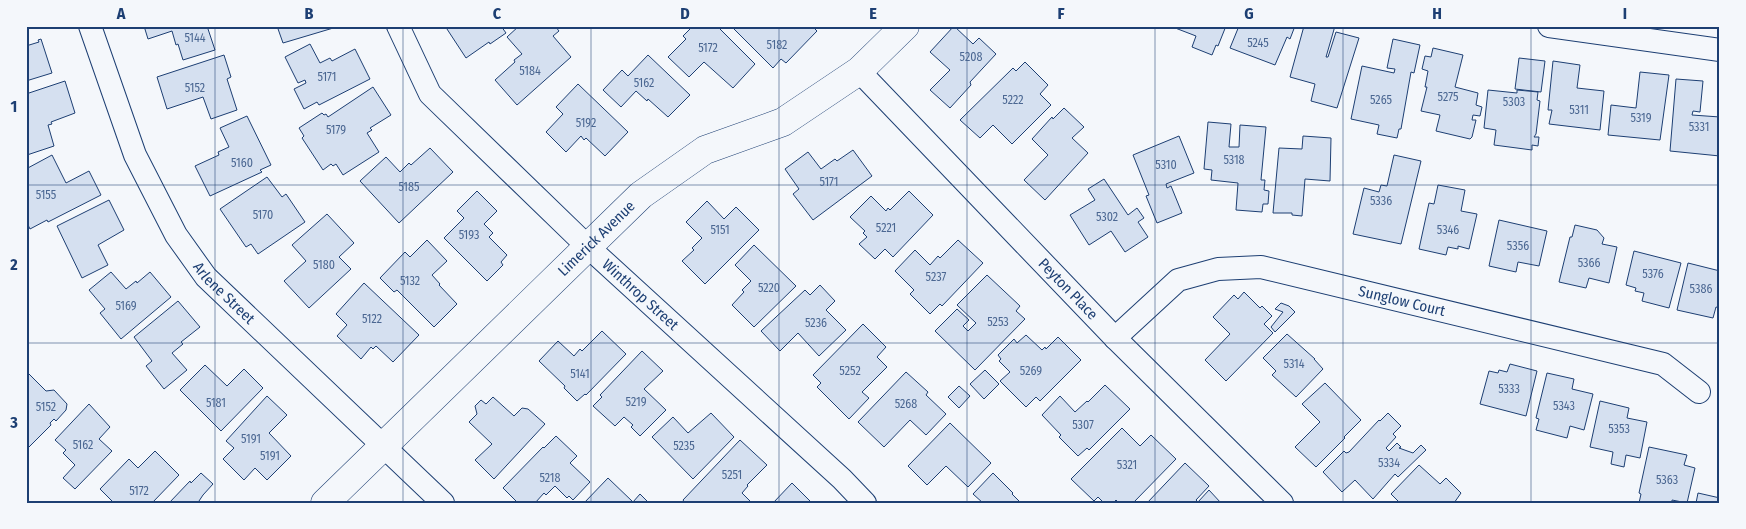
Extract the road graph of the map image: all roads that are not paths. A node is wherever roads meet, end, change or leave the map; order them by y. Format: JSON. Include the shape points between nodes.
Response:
{"nodes":[{"id":1,"x":90,"y":26,"type":"edge"},
{"id":2,"x":398,"y":26,"type":"edge"},
{"id":3,"x":905,"y":26,"type":"edge"},
{"id":4,"x":1549,"y":26,"type":"edge"},
{"id":5,"x":1720,"y":50,"type":"edge"},
{"id":6,"x":859,"y":71,"type":"junction"},
{"id":7,"x":587,"y":246,"type":"junction"},
{"id":8,"x":1115,"y":338,"type":"junction"},
{"id":9,"x":1699,"y":392,"type":"dead end"},
{"id":10,"x":383,"y":445,"type":"junction"},
{"id":11,"x":324,"y":503,"type":"edge"},
{"id":12,"x":443,"y":503,"type":"edge"},
{"id":13,"x":864,"y":503,"type":"edge"},
{"id":14,"x":1282,"y":503,"type":"edge"}],
"edges":[{"from":1,"to":10,"type":"street","name":"Arlene Street","via":[[134,155],[176,235],[206,277]]},
{"from":2,"to":7,"type":"street","name":"Winthrop Street","via":[[430,94]]},
{"from":3,"to":6,"type":"street","name":"Limerick Avenue"},
{"from":4,"to":5,"type":"street"},
{"from":6,"to":7,"type":"street","name":"Limerick Avenue","via":[[783,122],[705,150],[641,195]]},
{"from":6,"to":8,"type":"street","name":"Peyton Place"},
{"from":7,"to":10,"type":"street","name":"Limerick Avenue"},
{"from":7,"to":13,"type":"street","name":"Winthrop Street","via":[[842,479]]},
{"from":8,"to":9,"type":"street","name":"Sunglow Court","via":[[1178,280],[1218,269],[1261,267],[1663,364]]},
{"from":8,"to":14,"type":"street","name":"Peyton Place"},
{"from":10,"to":11,"type":"street","name":"Limerick Avenue"},
{"from":10,"to":12,"type":"street","name":"Arlene Street"}]}
